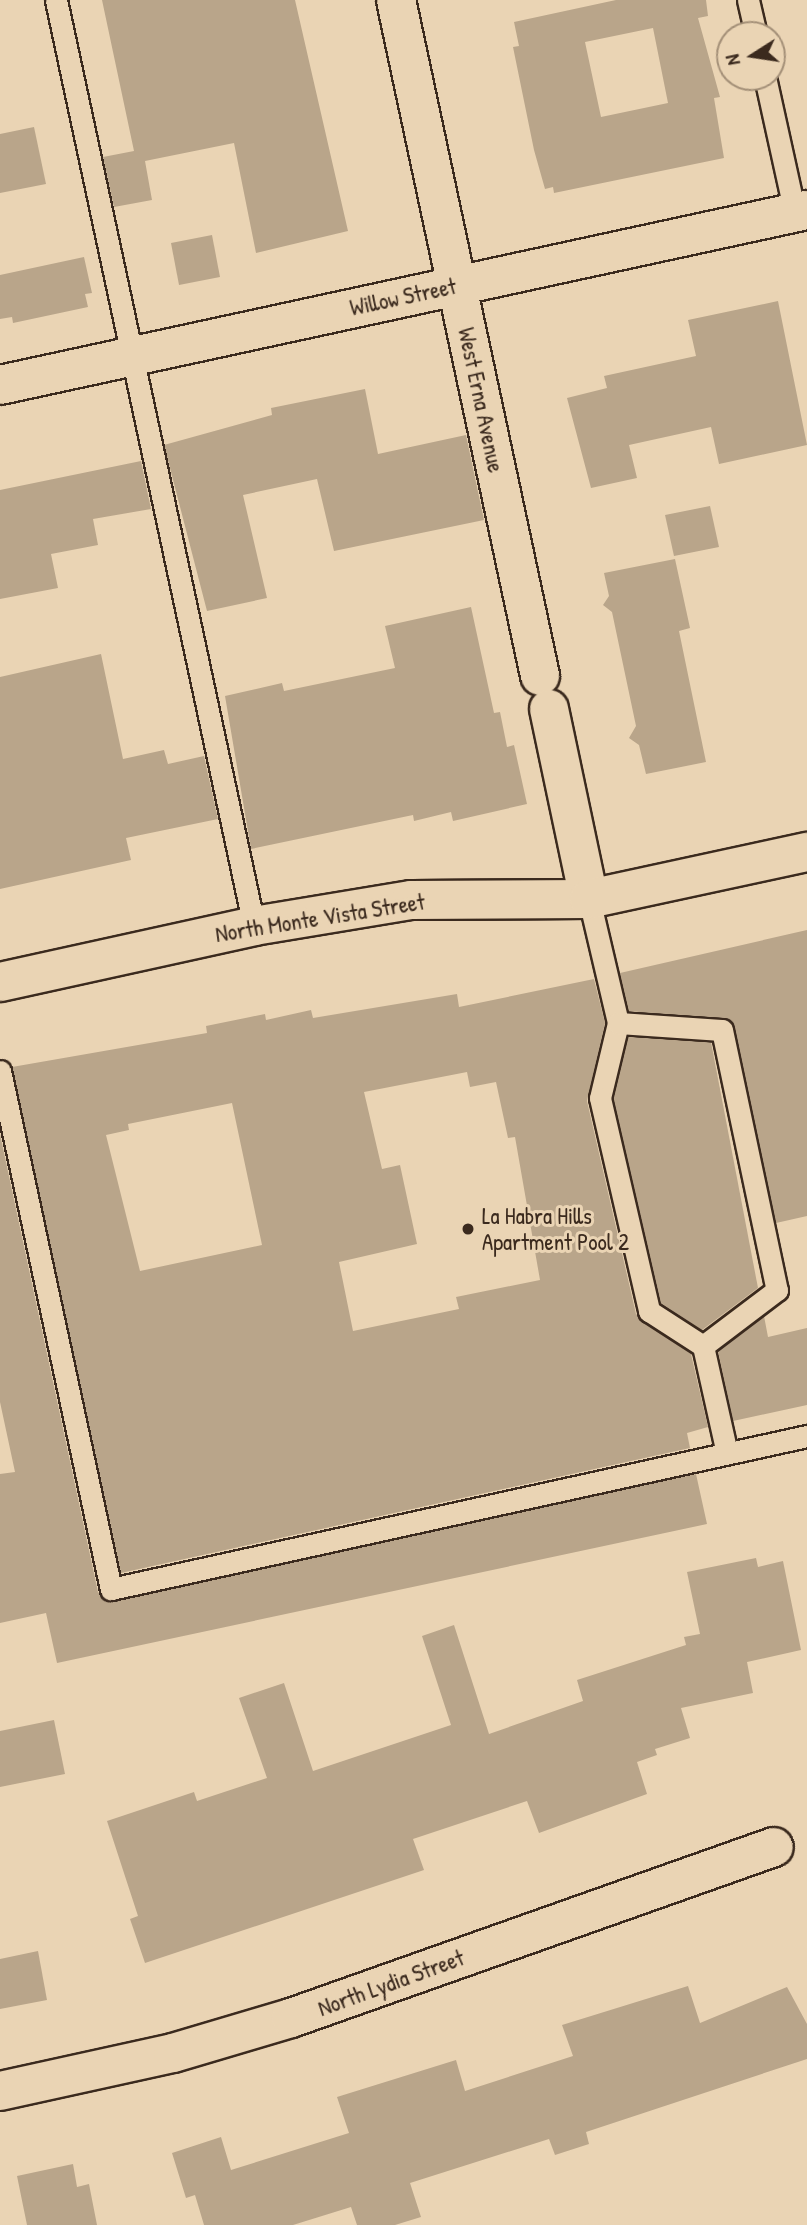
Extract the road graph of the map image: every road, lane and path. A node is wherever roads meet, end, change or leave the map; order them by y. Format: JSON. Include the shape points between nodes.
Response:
{"nodes":[{"id":1,"x":56,"y":0,"type":"edge"},
{"id":2,"x":396,"y":0,"type":"edge"},
{"id":3,"x":748,"y":0,"type":"edge"},
{"id":4,"x":753,"y":21,"type":"edge"},
{"id":5,"x":769,"y":91,"type":"edge"},
{"id":6,"x":801,"y":211,"type":"edge"},
{"id":7,"x":457,"y":286,"type":"junction"},
{"id":8,"x":133,"y":356,"type":"junction"},
{"id":9,"x":0,"y":384,"type":"edge"},
{"id":10,"x":807,"y":852,"type":"edge"},
{"id":11,"x":589,"y":899,"type":"junction"},
{"id":12,"x":254,"y":926,"type":"junction"},
{"id":13,"x":0,"y":982,"type":"edge"},
{"id":14,"x":618,"y":1023,"type":"junction"},
{"id":15,"x":0,"y":1071,"type":"edge"},
{"id":16,"x":703,"y":1346,"type":"junction"},
{"id":17,"x":807,"y":1436,"type":"edge"},
{"id":18,"x":727,"y":1454,"type":"junction"},
{"id":19,"x":774,"y":1847,"type":"dead end"},
{"id":20,"x":0,"y":2091,"type":"edge"}],
"edges":[{"from":1,"to":8,"type":"lane"},
{"from":2,"to":7,"type":"street","name":"West Erna Avenue"},
{"from":3,"to":4,"type":"lane"},
{"from":5,"to":6,"type":"lane"},
{"from":6,"to":7,"type":"street","name":"Willow Street"},
{"from":7,"to":8,"type":"street","name":"Willow Street"},
{"from":7,"to":11,"type":"street","name":"West Erna Avenue"},
{"from":8,"to":9,"type":"street","name":"Willow Street"},
{"from":8,"to":12,"type":"lane"},
{"from":10,"to":11,"type":"street","name":"North Monte Vista Street"},
{"from":11,"to":12,"type":"street","name":"North Monte Vista Street","via":[[411,900]]},
{"from":11,"to":14,"type":"lane"},
{"from":12,"to":13,"type":"street","name":"North Monte Vista Street"},
{"from":14,"to":16,"type":"lane","via":[[600,1098],[649,1311]]},
{"from":14,"to":16,"type":"lane","via":[[722,1030],[778,1290]]},
{"from":15,"to":18,"type":"lane","via":[[111,1589]]},
{"from":16,"to":18,"type":"lane"},
{"from":17,"to":18,"type":"lane"},
{"from":19,"to":20,"type":"street","name":"North Lydia Street","via":[[291,2018],[173,2053]]}]}
